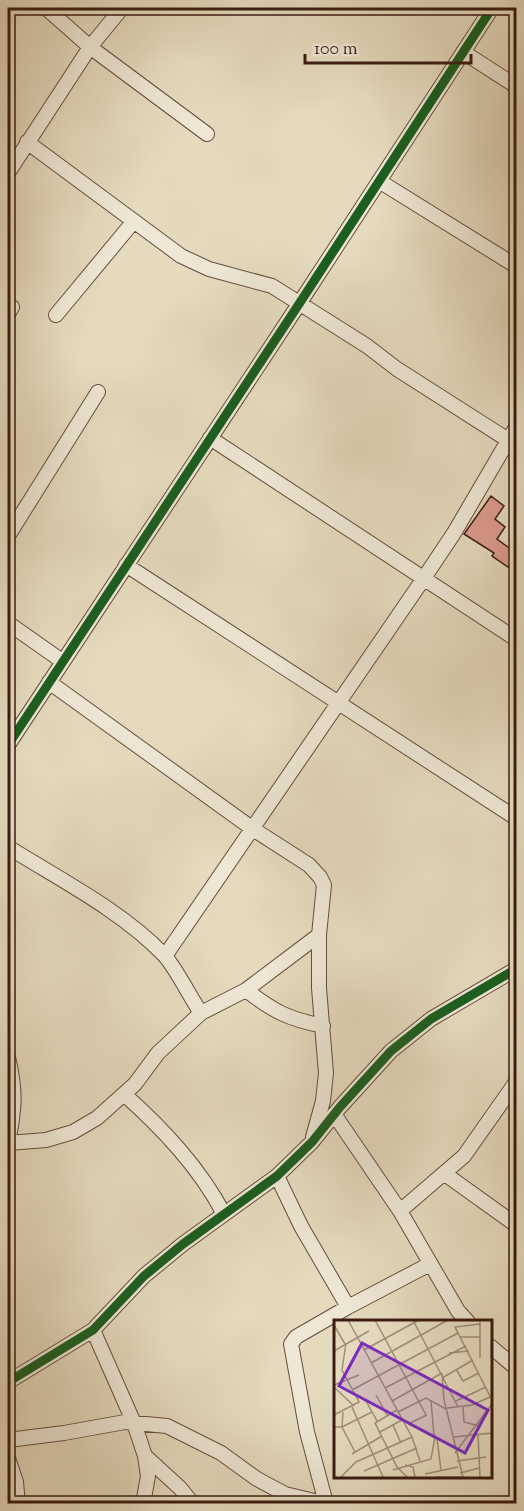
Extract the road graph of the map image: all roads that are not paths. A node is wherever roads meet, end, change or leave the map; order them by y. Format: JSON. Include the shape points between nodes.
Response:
{"nodes":[{"id":1,"x":46,"y":8,"type":"edge"},
{"id":2,"x":122,"y":8,"type":"edge"},
{"id":3,"x":492,"y":8,"type":"edge"},
{"id":4,"x":90,"y":47,"type":"junction"},
{"id":5,"x":463,"y":52,"type":"junction"},
{"id":6,"x":516,"y":86,"type":"edge"},
{"id":7,"x":207,"y":134,"type":"dead end"},
{"id":8,"x":27,"y":142,"type":"junction"},
{"id":9,"x":8,"y":173,"type":"edge"},
{"id":10,"x":379,"y":181,"type":"junction"},
{"id":11,"x":134,"y":221,"type":"junction"},
{"id":12,"x":516,"y":266,"type":"edge"},
{"id":13,"x":299,"y":304,"type":"junction"},
{"id":14,"x":56,"y":315,"type":"dead end"},
{"id":15,"x":98,"y":392,"type":"dead end"},
{"id":16,"x":516,"y":427,"type":"edge"},
{"id":17,"x":210,"y":438,"type":"junction"},
{"id":18,"x":512,"y":442,"type":"edge"},
{"id":19,"x":8,"y":536,"type":"edge"},
{"id":20,"x":126,"y":565,"type":"junction"},
{"id":21,"x":424,"y":578,"type":"junction"},
{"id":22,"x":8,"y":623,"type":"edge"},
{"id":23,"x":516,"y":639,"type":"edge"},
{"id":24,"x":62,"y":661,"type":"junction"},
{"id":25,"x":49,"y":682,"type":"junction"},
{"id":26,"x":339,"y":702,"type":"junction"},
{"id":27,"x":8,"y":745,"type":"edge"},
{"id":28,"x":516,"y":818,"type":"edge"},
{"id":29,"x":253,"y":829,"type":"junction"},
{"id":30,"x":8,"y":847,"type":"edge"},
{"id":31,"x":319,"y":935,"type":"junction"},
{"id":32,"x":165,"y":956,"type":"junction"},
{"id":33,"x":516,"y":969,"type":"edge"},
{"id":34,"x":246,"y":990,"type":"junction"},
{"id":35,"x":201,"y":1013,"type":"junction"},
{"id":36,"x":323,"y":1026,"type":"junction"},
{"id":37,"x":8,"y":1057,"type":"edge"},
{"id":38,"x":516,"y":1082,"type":"edge"},
{"id":39,"x":124,"y":1094,"type":"junction"},
{"id":40,"x":323,"y":1101,"type":"junction"},
{"id":41,"x":336,"y":1112,"type":"junction"},
{"id":42,"x":8,"y":1142,"type":"edge"},
{"id":43,"x":312,"y":1142,"type":"junction"},
{"id":44,"x":445,"y":1174,"type":"junction"},
{"id":45,"x":277,"y":1176,"type":"junction"},
{"id":46,"x":400,"y":1211,"type":"junction"},
{"id":47,"x":224,"y":1214,"type":"junction"},
{"id":48,"x":516,"y":1226,"type":"edge"},
{"id":49,"x":430,"y":1264,"type":"junction"},
{"id":50,"x":348,"y":1307,"type":"junction"},
{"id":51,"x":466,"y":1320,"type":"edge"},
{"id":52,"x":93,"y":1330,"type":"junction"},
{"id":53,"x":491,"y":1348,"type":"edge"},
{"id":54,"x":516,"y":1368,"type":"edge"},
{"id":55,"x":8,"y":1382,"type":"edge"},
{"id":56,"x":134,"y":1423,"type":"junction"},
{"id":57,"x":8,"y":1440,"type":"edge"},
{"id":58,"x":145,"y":1456,"type":"junction"},
{"id":59,"x":8,"y":1458,"type":"edge"},
{"id":60,"x":18,"y":1503,"type":"edge"},
{"id":61,"x":143,"y":1503,"type":"edge"},
{"id":62,"x":193,"y":1503,"type":"edge"},
{"id":63,"x":326,"y":1503,"type":"edge"},
{"id":64,"x":505,"y":1503,"type":"edge"},
{"id":65,"x":516,"y":1503,"type":"edge"}],
"edges":[{"from":1,"to":4,"type":"street"},
{"from":2,"to":4,"type":"street"},
{"from":3,"to":5,"type":"street"},
{"from":4,"to":7,"type":"street"},
{"from":4,"to":8,"type":"street"},
{"from":5,"to":6,"type":"street"},
{"from":5,"to":10,"type":"street"},
{"from":8,"to":9,"type":"street"},
{"from":8,"to":11,"type":"street"},
{"from":10,"to":12,"type":"street"},
{"from":10,"to":13,"type":"street"},
{"from":11,"to":13,"type":"street","via":[[181,256],[209,269],[272,286]]},
{"from":11,"to":14,"type":"street"},
{"from":13,"to":17,"type":"street"},
{"from":13,"to":18,"type":"street"},
{"from":15,"to":19,"type":"street"},
{"from":16,"to":18,"type":"street"},
{"from":17,"to":20,"type":"street"},
{"from":17,"to":21,"type":"street"},
{"from":18,"to":21,"type":"street"},
{"from":20,"to":24,"type":"street"},
{"from":20,"to":26,"type":"street"},
{"from":21,"to":23,"type":"street"},
{"from":21,"to":26,"type":"street"},
{"from":22,"to":24,"type":"street"},
{"from":24,"to":25,"type":"street"},
{"from":25,"to":27,"type":"street"},
{"from":25,"to":29,"type":"street"},
{"from":26,"to":28,"type":"street"},
{"from":26,"to":29,"type":"street"},
{"from":29,"to":31,"type":"street","via":[[309,865],[320,877],[324,885]]},
{"from":29,"to":32,"type":"street"},
{"from":30,"to":32,"type":"street","via":[[117,915]]},
{"from":31,"to":34,"type":"street"},
{"from":31,"to":36,"type":"street"},
{"from":32,"to":35,"type":"street"},
{"from":33,"to":41,"type":"street","via":[[431,1019],[391,1051]]},
{"from":34,"to":35,"type":"street"},
{"from":34,"to":36,"type":"street","via":[[276,1012]]},
{"from":35,"to":39,"type":"street","via":[[158,1053]]},
{"from":36,"to":40,"type":"street"},
{"from":37,"to":42,"type":"street","via":[[15,1096]]},
{"from":38,"to":44,"type":"street","via":[[464,1156]]},
{"from":39,"to":42,"type":"street","via":[[97,1118],[73,1132],[46,1140]]},
{"from":39,"to":47,"type":"street","via":[[175,1143]]},
{"from":40,"to":41,"type":"street"},
{"from":40,"to":43,"type":"street"},
{"from":41,"to":43,"type":"street"},
{"from":41,"to":46,"type":"street"},
{"from":43,"to":45,"type":"street"},
{"from":44,"to":46,"type":"street"},
{"from":44,"to":48,"type":"street"},
{"from":45,"to":47,"type":"street"},
{"from":45,"to":50,"type":"street"},
{"from":46,"to":49,"type":"street"},
{"from":47,"to":52,"type":"street","via":[[144,1276]]},
{"from":49,"to":50,"type":"street"},
{"from":49,"to":51,"type":"street"},
{"from":50,"to":63,"type":"street","via":[[296,1337],[290,1349]]},
{"from":52,"to":55,"type":"street"},
{"from":52,"to":56,"type":"street"},
{"from":53,"to":54,"type":"street"},
{"from":56,"to":57,"type":"street"},
{"from":56,"to":58,"type":"street"},
{"from":56,"to":63,"type":"street","via":[[183,1432],[285,1494]]},
{"from":58,"to":61,"type":"street","via":[[148,1476]]},
{"from":58,"to":62,"type":"street"},
{"from":59,"to":60,"type":"street"},
{"from":64,"to":65,"type":"street"}]}
